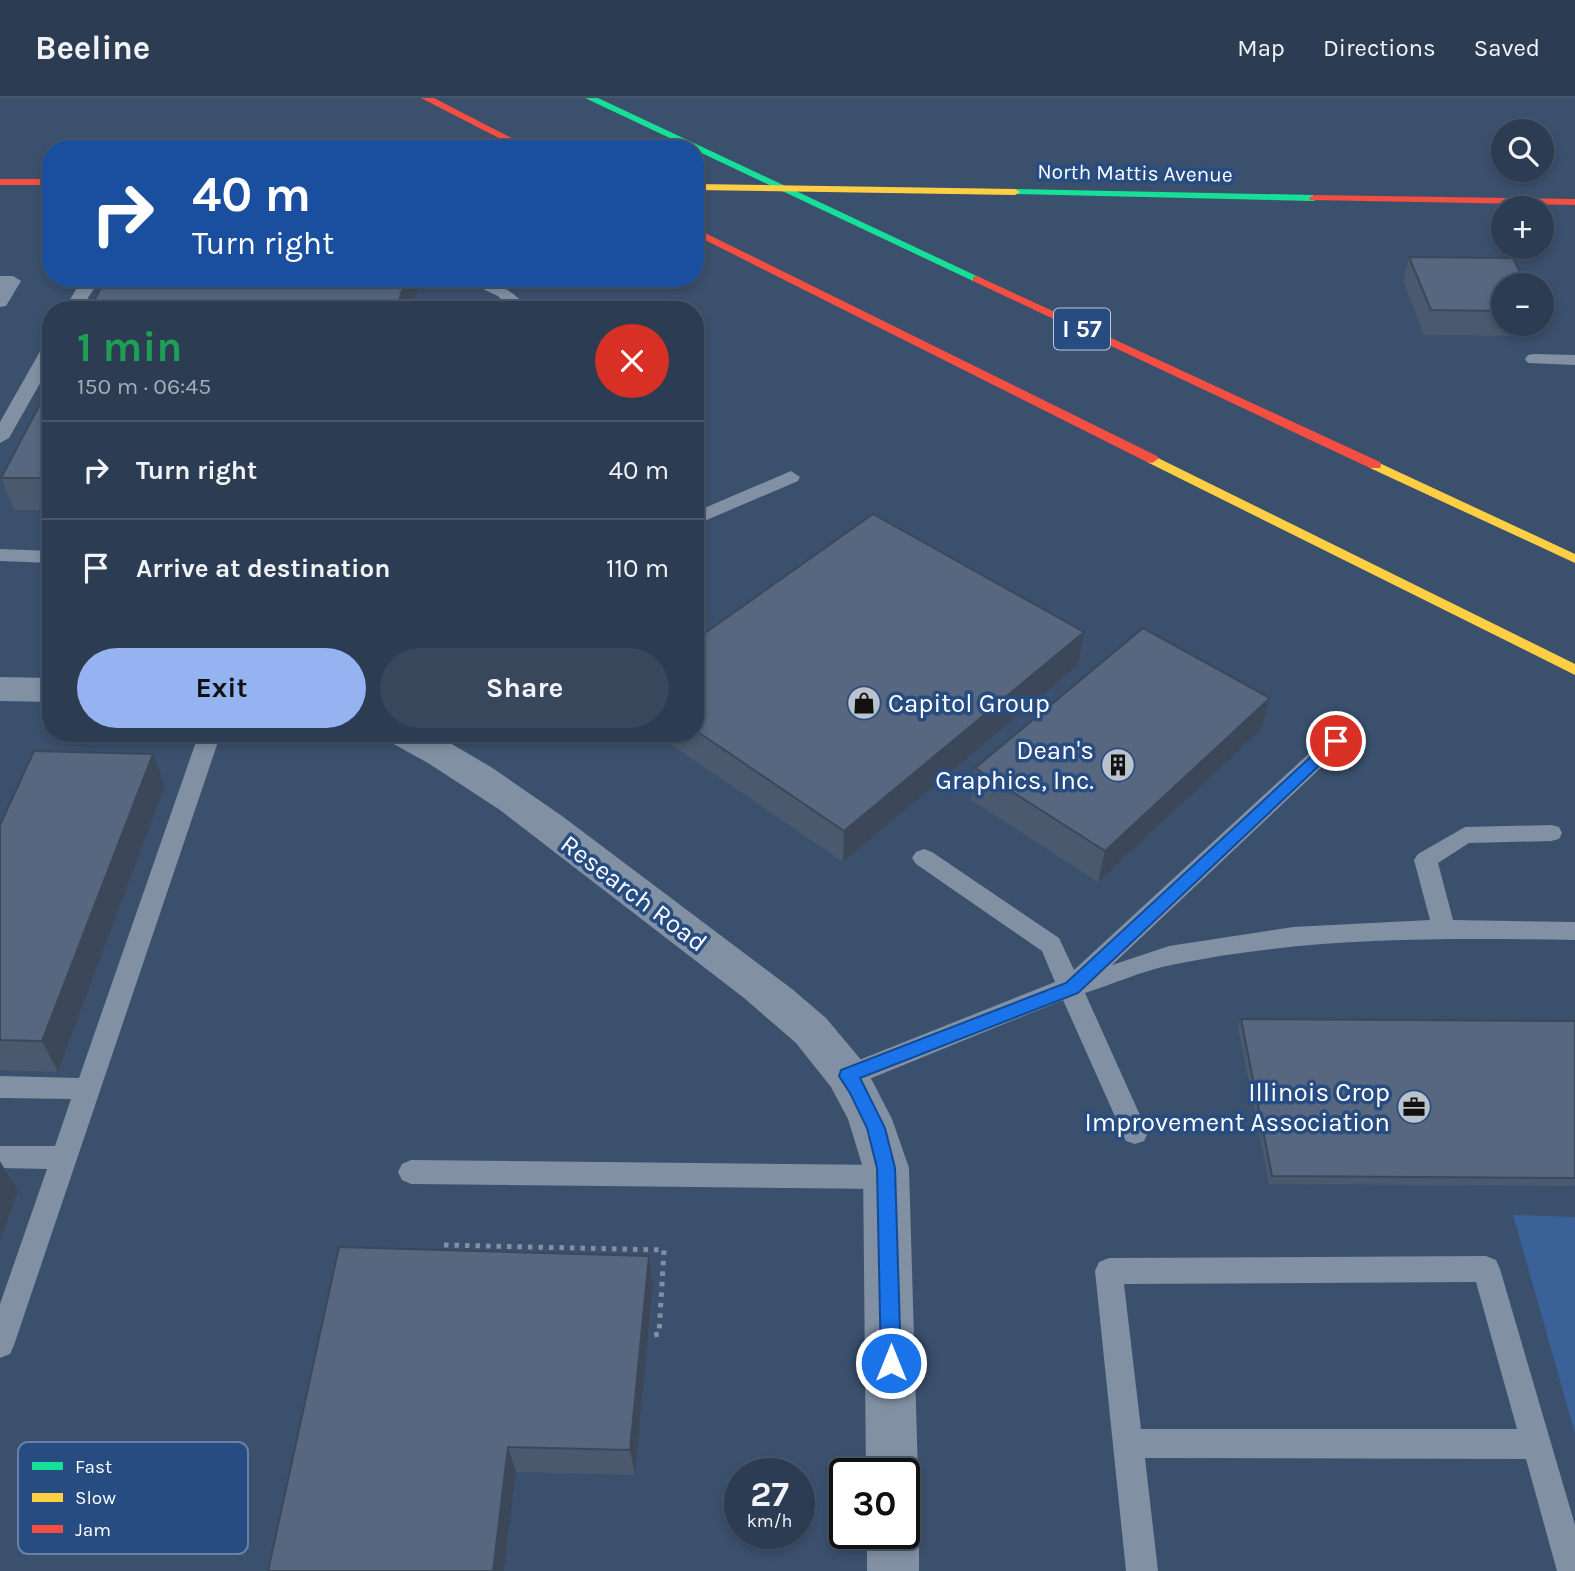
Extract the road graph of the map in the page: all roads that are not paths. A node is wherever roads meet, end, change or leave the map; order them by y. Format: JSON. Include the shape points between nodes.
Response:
{"nodes":[{"id":1,"x":426,"y":98,"type":"edge"},
{"id":2,"x":590,"y":98,"type":"edge"},
{"id":3,"x":510,"y":140,"type":"edge"},
{"id":4,"x":680,"y":140,"type":"edge"},
{"id":5,"x":704,"y":151,"type":"edge"},
{"id":6,"x":0,"y":182,"type":"edge"},
{"id":7,"x":42,"y":182,"type":"edge"},
{"id":8,"x":704,"y":187,"type":"edge"},
{"id":9,"x":1575,"y":202,"type":"edge"},
{"id":10,"x":704,"y":236,"type":"edge"},
{"id":11,"x":0,"y":281,"type":"edge"},
{"id":12,"x":489,"y":287,"type":"edge"},
{"id":13,"x":512,"y":301,"type":"edge"},
{"id":14,"x":0,"y":302,"type":"edge"},
{"id":15,"x":1534,"y":359,"type":"dead end"},
{"id":16,"x":1575,"y":360,"type":"edge"},
{"id":17,"x":42,"y":364,"type":"edge"},
{"id":18,"x":0,"y":438,"type":"edge"},
{"id":19,"x":791,"y":477,"type":"dead end"},
{"id":20,"x":704,"y":515,"type":"edge"},
{"id":21,"x":0,"y":555,"type":"edge"},
{"id":22,"x":42,"y":557,"type":"edge"},
{"id":23,"x":1575,"y":559,"type":"edge"},
{"id":24,"x":1575,"y":670,"type":"edge"},
{"id":25,"x":42,"y":690,"type":"edge"},
{"id":26,"x":1,"y":692,"type":"edge"},
{"id":27,"x":1336,"y":741,"type":"dead end"},
{"id":28,"x":207,"y":742,"type":"edge"},
{"id":29,"x":421,"y":742,"type":"edge"},
{"id":30,"x":1551,"y":833,"type":"dead end"},
{"id":31,"x":924,"y":858,"type":"dead end"},
{"id":32,"x":1444,"y":929,"type":"junction"},
{"id":33,"x":1575,"y":931,"type":"edge"},
{"id":34,"x":1072,"y":988,"type":"junction"},
{"id":35,"x":848,"y":1076,"type":"junction"},
{"id":36,"x":0,"y":1087,"type":"edge"},
{"id":37,"x":89,"y":1089,"type":"junction"},
{"id":38,"x":1135,"y":1133,"type":"dead end"},
{"id":39,"x":0,"y":1157,"type":"edge"},
{"id":40,"x":65,"y":1158,"type":"junction"},
{"id":41,"x":411,"y":1172,"type":"dead end"},
{"id":42,"x":886,"y":1177,"type":"junction"},
{"id":43,"x":0,"y":1345,"type":"edge"},
{"id":44,"x":1128,"y":1443,"type":"junction"},
{"id":45,"x":1536,"y":1444,"type":"junction"},
{"id":46,"x":892,"y":1458,"type":"edge"},
{"id":47,"x":892,"y":1549,"type":"edge"},
{"id":48,"x":893,"y":1571,"type":"edge"},
{"id":49,"x":1142,"y":1571,"type":"edge"},
{"id":50,"x":1573,"y":1571,"type":"edge"}],
"edges":[{"from":1,"to":3,"type":"main road"},
{"from":2,"to":4,"type":"main road","number":"I 57"},
{"from":5,"to":23,"type":"main road","number":"I 57"},
{"from":6,"to":7,"type":"main road"},
{"from":8,"to":9,"type":"main road","name":"North Mattis Avenue"},
{"from":10,"to":24,"type":"main road"},
{"from":11,"to":14,"type":"lane","via":[[13,281]]},
{"from":12,"to":13,"type":"lane"},
{"from":15,"to":16,"type":"lane"},
{"from":17,"to":18,"type":"lane"},
{"from":19,"to":20,"type":"lane"},
{"from":21,"to":22,"type":"lane"},
{"from":25,"to":26,"type":"street"},
{"from":27,"to":34,"type":"lane"},
{"from":28,"to":37,"type":"lane"},
{"from":29,"to":35,"type":"street","name":"Research Road","via":[[555,833],[774,999],[824,1044]]},
{"from":30,"to":32,"type":"lane","via":[[1465,835],[1426,860]]},
{"from":31,"to":34,"type":"lane","via":[[1051,945]]},
{"from":32,"to":33,"type":"lane"},
{"from":32,"to":34,"type":"lane","via":[[1293,936],[1169,956]]},
{"from":34,"to":35,"type":"lane"},
{"from":34,"to":38,"type":"lane"},
{"from":35,"to":42,"type":"street","name":"Research Road","via":[[876,1128]]},
{"from":36,"to":37,"type":"lane"},
{"from":37,"to":40,"type":"lane"},
{"from":39,"to":40,"type":"lane"},
{"from":40,"to":43,"type":"lane"},
{"from":41,"to":42,"type":"lane"},
{"from":42,"to":46,"type":"street","name":"Research Road"},
{"from":44,"to":45,"type":"lane"},
{"from":44,"to":45,"type":"lane","via":[[1109,1271],[1486,1269]]},
{"from":44,"to":49,"type":"lane"},
{"from":45,"to":50,"type":"lane"},
{"from":47,"to":48,"type":"street"}]}
